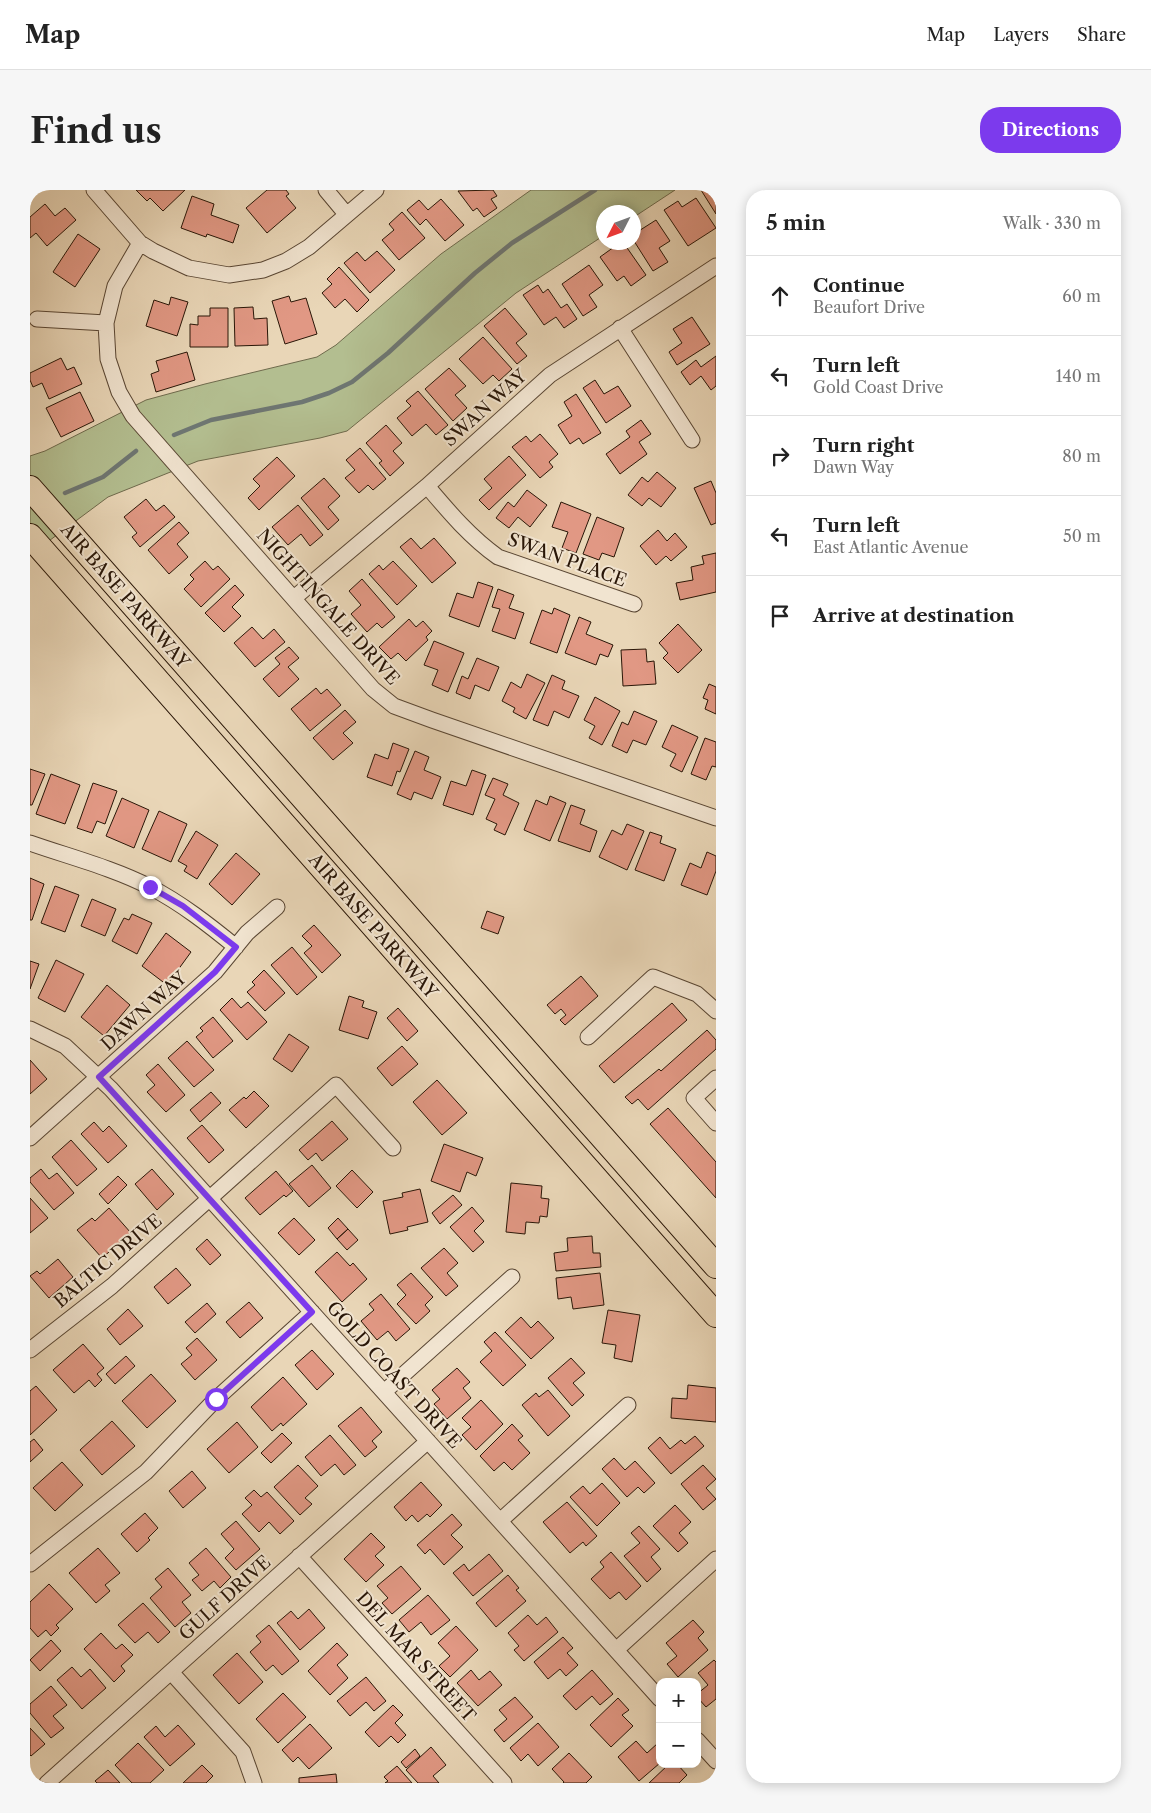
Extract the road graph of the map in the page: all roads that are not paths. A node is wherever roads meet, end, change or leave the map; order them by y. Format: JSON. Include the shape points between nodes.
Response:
{"nodes":[{"id":1,"x":94,"y":190,"type":"edge"},
{"id":2,"x":326,"y":190,"type":"edge"},
{"id":3,"x":376,"y":190,"type":"edge"},
{"id":4,"x":346,"y":214,"type":"junction"},
{"id":5,"x":140,"y":243,"type":"junction"},
{"id":6,"x":716,"y":266,"type":"edge"},
{"id":7,"x":37,"y":319,"type":"dead end"},
{"id":8,"x":106,"y":323,"type":"junction"},
{"id":9,"x":620,"y":328,"type":"junction"},
{"id":10,"x":692,"y":440,"type":"dead end"},
{"id":11,"x":427,"y":486,"type":"junction"},
{"id":12,"x":30,"y":488,"type":"edge"},
{"id":13,"x":30,"y":536,"type":"edge"},
{"id":14,"x":294,"y":598,"type":"junction"},
{"id":15,"x":634,"y":604,"type":"dead end"},
{"id":16,"x":716,"y":818,"type":"edge"},
{"id":17,"x":30,"y":843,"type":"edge"},
{"id":18,"x":277,"y":907,"type":"dead end"},
{"id":19,"x":236,"y":947,"type":"junction"},
{"id":20,"x":716,"y":1010,"type":"edge"},
{"id":21,"x":30,"y":1029,"type":"edge"},
{"id":22,"x":588,"y":1037,"type":"dead end"},
{"id":23,"x":99,"y":1077,"type":"junction"},
{"id":24,"x":716,"y":1078,"type":"edge"},
{"id":25,"x":716,"y":1123,"type":"edge"},
{"id":26,"x":30,"y":1138,"type":"edge"},
{"id":27,"x":393,"y":1148,"type":"dead end"},
{"id":28,"x":209,"y":1197,"type":"junction"},
{"id":29,"x":716,"y":1266,"type":"edge"},
{"id":30,"x":512,"y":1277,"type":"dead end"},
{"id":31,"x":312,"y":1312,"type":"junction"},
{"id":32,"x":716,"y":1315,"type":"edge"},
{"id":33,"x":30,"y":1350,"type":"edge"},
{"id":34,"x":384,"y":1392,"type":"junction"},
{"id":35,"x":628,"y":1405,"type":"dead end"},
{"id":36,"x":428,"y":1442,"type":"junction"},
{"id":37,"x":500,"y":1521,"type":"junction"},
{"id":38,"x":300,"y":1556,"type":"junction"},
{"id":39,"x":716,"y":1559,"type":"edge"},
{"id":40,"x":30,"y":1564,"type":"edge"},
{"id":41,"x":616,"y":1650,"type":"junction"},
{"id":42,"x":171,"y":1672,"type":"junction"},
{"id":43,"x":656,"y":1694,"type":"edge"},
{"id":44,"x":701,"y":1744,"type":"edge"},
{"id":45,"x":716,"y":1761,"type":"edge"},
{"id":46,"x":498,"y":1781,"type":"edge"},
{"id":47,"x":47,"y":1783,"type":"edge"},
{"id":48,"x":254,"y":1783,"type":"edge"}],
"edges":[{"from":1,"to":5,"type":"street"},
{"from":2,"to":4,"type":"street"},
{"from":3,"to":4,"type":"street"},
{"from":4,"to":5,"type":"street","via":[[286,261],[263,270],[229,275],[189,268]]},
{"from":5,"to":8,"type":"street","name":"NIGHTINGALE DRIVE","via":[[115,286]]},
{"from":6,"to":9,"type":"street","name":"SWAN WAY"},
{"from":7,"to":8,"type":"street"},
{"from":8,"to":14,"type":"street","name":"NIGHTINGALE DRIVE","via":[[108,359],[119,392],[133,416]]},
{"from":9,"to":10,"type":"street"},
{"from":9,"to":11,"type":"street","name":"SWAN WAY","via":[[550,375]]},
{"from":11,"to":14,"type":"street","name":"SWAN WAY"},
{"from":11,"to":15,"type":"street","name":"SWAN PLACE","via":[[462,527],[498,557]]},
{"from":12,"to":29,"type":"main road","name":"AIR BASE PARKWAY"},
{"from":13,"to":32,"type":"main road","name":"AIR BASE PARKWAY"},
{"from":14,"to":16,"type":"street","name":"NIGHTINGALE DRIVE","via":[[373,689],[394,706]]},
{"from":17,"to":19,"type":"street","via":[[150,887],[183,906]]},
{"from":18,"to":19,"type":"street","name":"DAWN WAY"},
{"from":19,"to":23,"type":"street","name":"DAWN WAY","via":[[215,972]]},
{"from":20,"to":22,"type":"street","via":[[697,994],[654,977]]},
{"from":21,"to":23,"type":"street","name":"GOLD COAST DRIVE","via":[[65,1046]]},
{"from":23,"to":26,"type":"street","name":"DAWN WAY"},
{"from":23,"to":28,"type":"street","name":"GOLD COAST DRIVE"},
{"from":24,"to":25,"type":"street","via":[[694,1098]]},
{"from":27,"to":28,"type":"street","name":"BALTIC DRIVE","via":[[336,1084]]},
{"from":28,"to":31,"type":"street","name":"GOLD COAST DRIVE"},
{"from":28,"to":33,"type":"street","name":"BALTIC DRIVE","via":[[112,1286]]},
{"from":30,"to":34,"type":"street"},
{"from":31,"to":34,"type":"street","name":"GOLD COAST DRIVE"},
{"from":31,"to":40,"type":"street","via":[[216,1399],[146,1472]]},
{"from":34,"to":36,"type":"street","name":"GOLD COAST DRIVE"},
{"from":35,"to":37,"type":"street"},
{"from":36,"to":37,"type":"street","name":"GOLD COAST DRIVE"},
{"from":36,"to":38,"type":"street","name":"GULF DRIVE"},
{"from":37,"to":41,"type":"street","name":"GOLD COAST DRIVE"},
{"from":38,"to":42,"type":"street","name":"GULF DRIVE"},
{"from":38,"to":46,"type":"street","name":"DEL MAR STREET"},
{"from":39,"to":41,"type":"street"},
{"from":41,"to":43,"type":"street","name":"GOLD COAST DRIVE"},
{"from":42,"to":47,"type":"street","name":"GULF DRIVE"},
{"from":42,"to":48,"type":"street","via":[[243,1752]]},
{"from":44,"to":45,"type":"street"}]}
